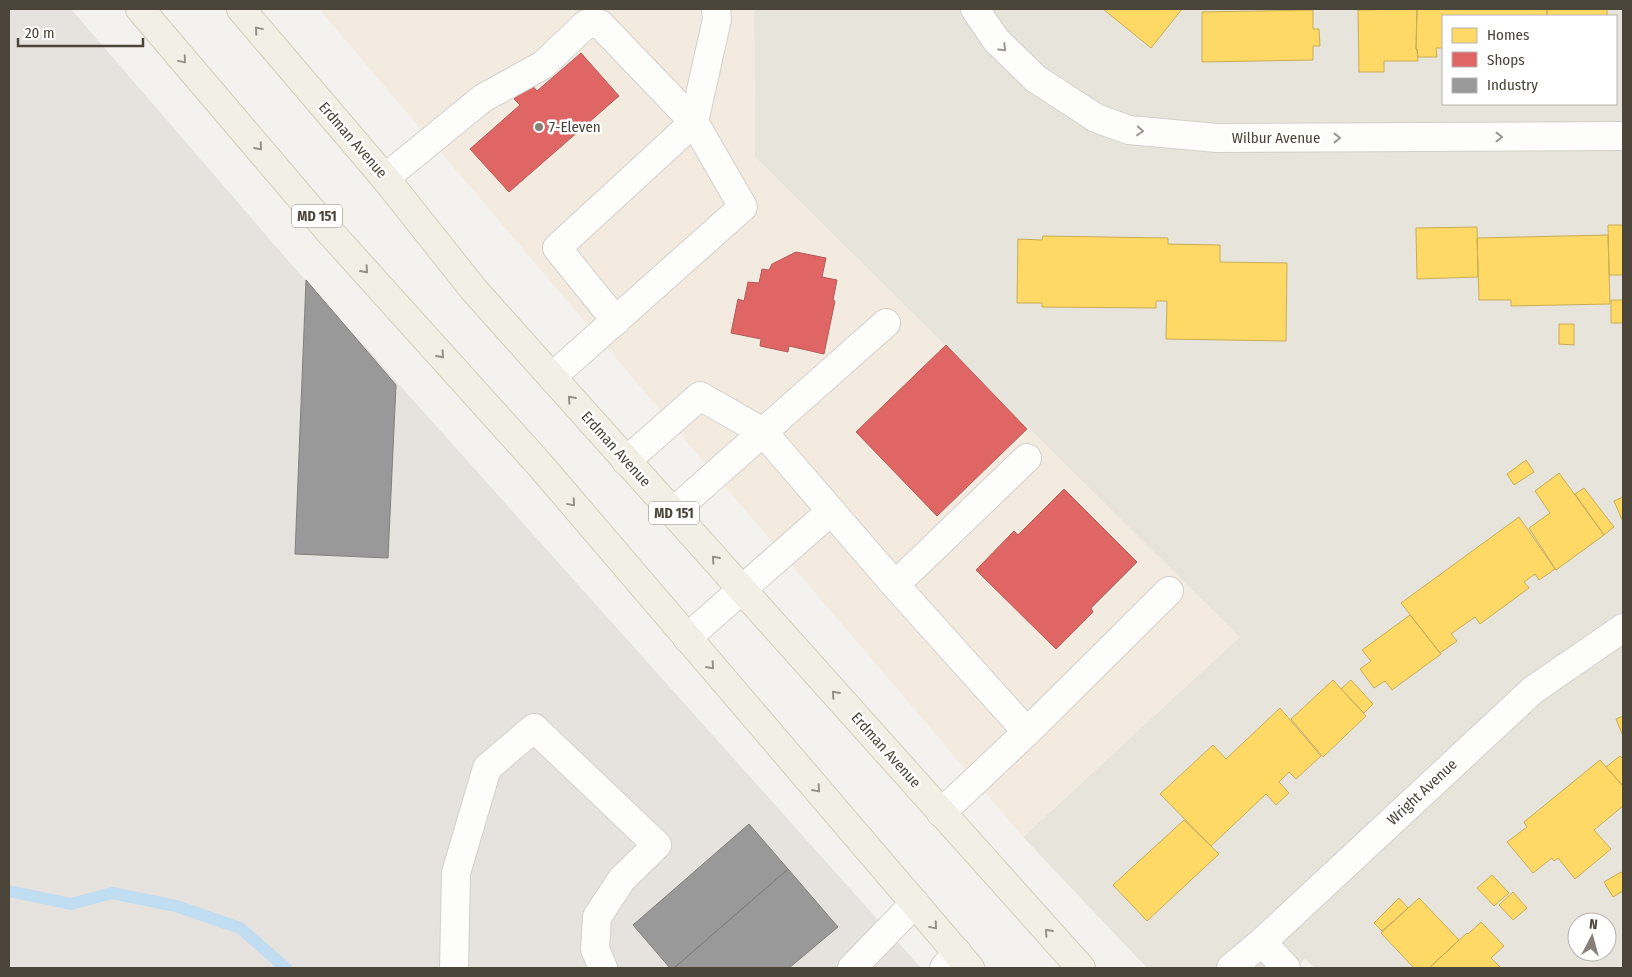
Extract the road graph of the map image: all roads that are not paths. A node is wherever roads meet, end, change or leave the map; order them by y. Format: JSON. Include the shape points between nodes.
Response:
{"nodes":[{"id":1,"x":140,"y":9,"type":"edge"},
{"id":2,"x":241,"y":9,"type":"edge"},
{"id":3,"x":716,"y":9,"type":"edge"},
{"id":4,"x":975,"y":9,"type":"edge"},
{"id":5,"x":694,"y":122,"type":"junction"},
{"id":6,"x":1623,"y":136,"type":"edge"},
{"id":7,"x":385,"y":178,"type":"junction"},
{"id":8,"x":616,"y":321,"type":"junction"},
{"id":9,"x":886,"y":323,"type":"dead end"},
{"id":10,"x":552,"y":377,"type":"junction"},
{"id":11,"x":764,"y":432,"type":"junction"},
{"id":12,"x":1027,"y":458,"type":"dead end"},
{"id":13,"x":626,"y":460,"type":"junction"},
{"id":14,"x":831,"y":511,"type":"junction"},
{"id":15,"x":673,"y":512,"type":"junction"},
{"id":16,"x":895,"y":585,"type":"junction"},
{"id":17,"x":742,"y":589,"type":"junction"},
{"id":18,"x":1168,"y":591,"type":"dead end"},
{"id":19,"x":1623,"y":628,"type":"edge"},
{"id":20,"x":687,"y":638,"type":"junction"},
{"id":21,"x":1027,"y":732,"type":"junction"},
{"id":22,"x":942,"y":812,"type":"junction"},
{"id":23,"x":915,"y":902,"type":"junction"},
{"id":24,"x":1262,"y":942,"type":"junction"},
{"id":25,"x":957,"y":963,"type":"edge"},
{"id":26,"x":454,"y":968,"type":"edge"},
{"id":27,"x":603,"y":968,"type":"edge"},
{"id":28,"x":852,"y":968,"type":"edge"},
{"id":29,"x":1081,"y":968,"type":"edge"},
{"id":30,"x":1231,"y":968,"type":"edge"},
{"id":31,"x":1286,"y":968,"type":"edge"}],
"edges":[{"from":1,"to":20,"type":"main road","number":"MD 151","one_way":true},
{"from":7,"to":2,"type":"main road","name":"Erdman Avenue","number":"MD 151","one_way":true},
{"from":3,"to":5,"type":"street","via":[[717,19]]},
{"from":4,"to":6,"type":"street","name":"Wilbur Avenue","one_way":true,"via":[[996,40],[1036,79],[1096,118],[1129,130],[1217,138]]},
{"from":5,"to":7,"type":"street","via":[[600,24],[586,24],[542,64],[483,98]]},
{"from":5,"to":8,"type":"street","via":[[743,207]]},
{"from":5,"to":8,"type":"street","via":[[557,248]]},
{"from":7,"to":10,"type":"main road","name":"Erdman Avenue","number":"MD 151","via":[[474,290]]},
{"from":8,"to":10,"type":"street"},
{"from":9,"to":11,"type":"street"},
{"from":13,"to":10,"type":"main road","name":"Erdman Avenue","number":"MD 151","one_way":true},
{"from":11,"to":13,"type":"street","via":[[700,396]]},
{"from":11,"to":14,"type":"street"},
{"from":11,"to":15,"type":"street"},
{"from":12,"to":16,"type":"street"},
{"from":13,"to":15,"type":"main road","name":"Erdman Avenue","number":"MD 151"},
{"from":14,"to":16,"type":"street"},
{"from":14,"to":17,"type":"street"},
{"from":17,"to":15,"type":"main road","name":"Erdman Avenue","number":"MD 151","one_way":true},
{"from":16,"to":21,"type":"street"},
{"from":17,"to":20,"type":"street"},
{"from":22,"to":17,"type":"main road","name":"Erdman Avenue","number":"MD 151","one_way":true},
{"from":18,"to":21,"type":"street"},
{"from":19,"to":24,"type":"street","name":"Wright Avenue","via":[[1533,690]]},
{"from":20,"to":23,"type":"main road","number":"MD 151","one_way":true},
{"from":21,"to":22,"type":"street"},
{"from":29,"to":22,"type":"main road","name":"Erdman Avenue","number":"MD 151","one_way":true},
{"from":23,"to":25,"type":"main road","number":"MD 151","one_way":true},
{"from":23,"to":28,"type":"street"},
{"from":24,"to":30,"type":"street","name":"Wright Avenue"},
{"from":24,"to":31,"type":"street"},
{"from":26,"to":27,"type":"street","via":[[456,873],[486,768],[534,728],[657,845],[622,879],[597,917],[595,948]]}]}
